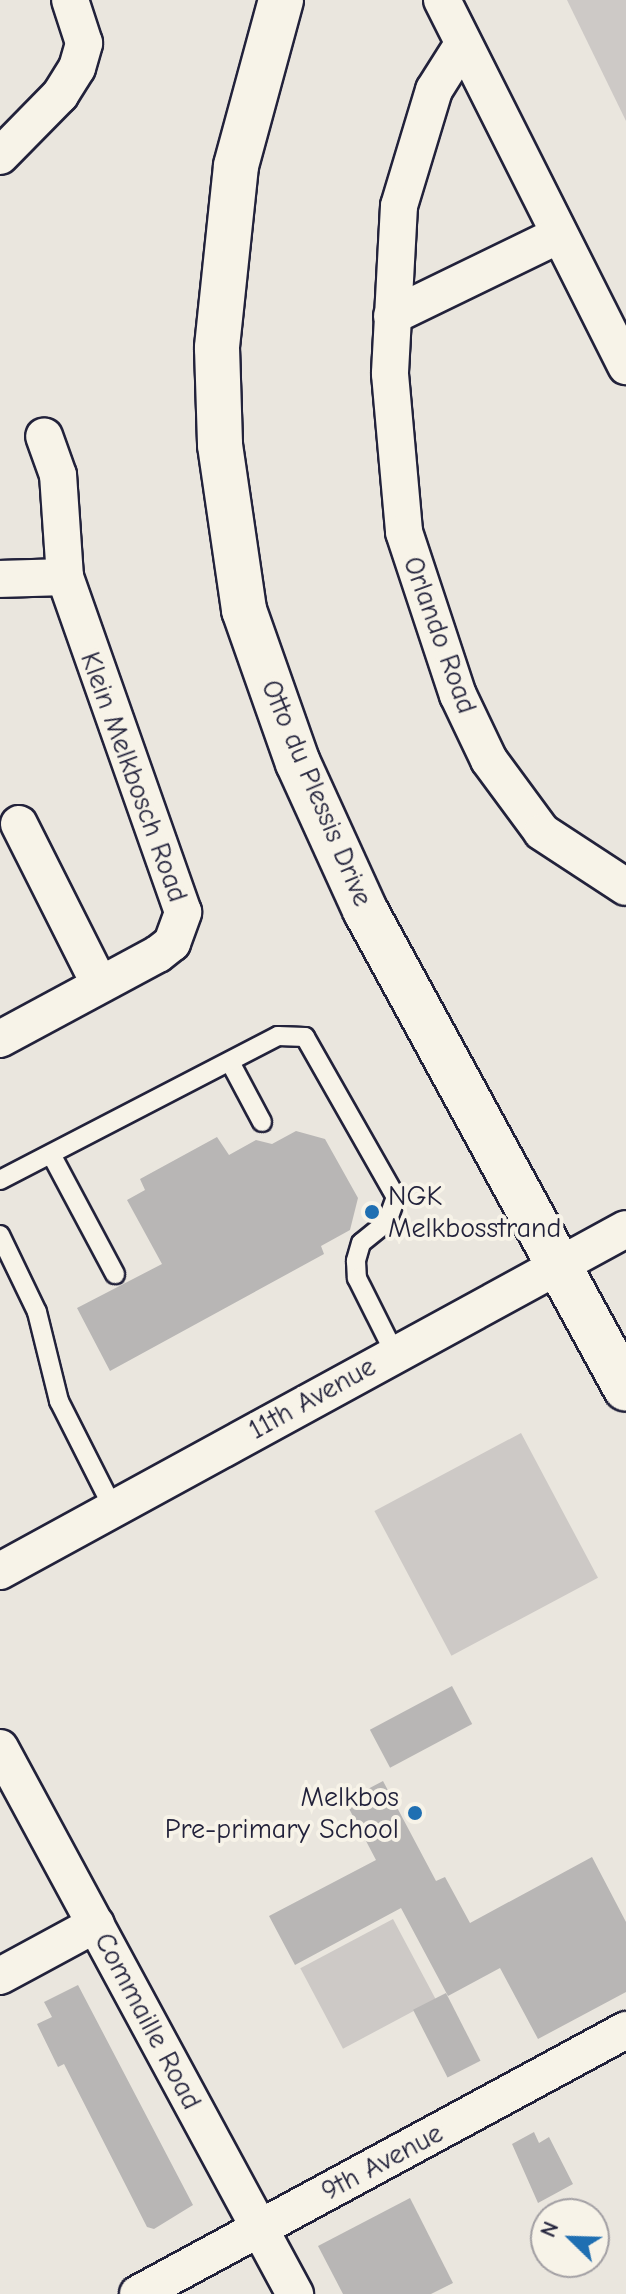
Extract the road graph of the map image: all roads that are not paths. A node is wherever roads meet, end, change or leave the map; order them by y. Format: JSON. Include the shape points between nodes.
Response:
{"nodes":[{"id":1,"x":70,"y":0,"type":"edge"},
{"id":2,"x":281,"y":0,"type":"edge"},
{"id":3,"x":442,"y":0,"type":"edge"},
{"id":4,"x":463,"y":44,"type":"junction"},
{"id":5,"x":0,"y":156,"type":"edge"},
{"id":6,"x":559,"y":235,"type":"junction"},
{"id":7,"x":392,"y":316,"type":"junction"},
{"id":8,"x":626,"y":366,"type":"edge"},
{"id":9,"x":44,"y":436,"type":"dead end"},
{"id":10,"x":65,"y":577,"type":"junction"},
{"id":11,"x":0,"y":579,"type":"edge"},
{"id":12,"x":19,"y":824,"type":"dead end"},
{"id":13,"x":626,"y":887,"type":"edge"},
{"id":14,"x":99,"y":983,"type":"junction"},
{"id":15,"x":0,"y":1039,"type":"edge"},
{"id":16,"x":230,"y":1062,"type":"junction"},
{"id":17,"x":262,"y":1122,"type":"dead end"},
{"id":18,"x":52,"y":1156,"type":"junction"},
{"id":19,"x":0,"y":1180,"type":"edge"},
{"id":20,"x":626,"y":1229,"type":"edge"},
{"id":21,"x":0,"y":1235,"type":"edge"},
{"id":22,"x":559,"y":1264,"type":"junction"},
{"id":23,"x":115,"y":1274,"type":"dead end"},
{"id":24,"x":394,"y":1352,"type":"junction"},
{"id":25,"x":626,"y":1389,"type":"edge"},
{"id":26,"x":114,"y":1510,"type":"junction"},
{"id":27,"x":0,"y":1571,"type":"edge"},
{"id":28,"x":0,"y":1748,"type":"edge"},
{"id":29,"x":96,"y":1924,"type":"junction"},
{"id":30,"x":0,"y":1976,"type":"edge"},
{"id":31,"x":626,"y":2030,"type":"edge"},
{"id":32,"x":259,"y":2228,"type":"junction"},
{"id":33,"x":138,"y":2294,"type":"edge"},
{"id":34,"x":295,"y":2294,"type":"edge"}],
"edges":[{"from":1,"to":5,"type":"street","via":[[84,43],[60,95]]},
{"from":2,"to":22,"type":"main road","name":"Otto du Plessis Drive","via":[[236,166],[217,348],[220,445],[244,610],[298,763],[365,910]]},
{"from":3,"to":4,"type":"street"},
{"from":4,"to":6,"type":"street"},
{"from":4,"to":7,"type":"street","name":"Orlando Road","via":[[434,90],[399,206]]},
{"from":6,"to":7,"type":"street"},
{"from":6,"to":8,"type":"street"},
{"from":7,"to":13,"type":"street","name":"Orlando Road","via":[[390,374],[404,532],[458,695],[489,760],[542,832]]},
{"from":9,"to":10,"type":"street","name":"Klein Melkbosch Road","via":[[58,475]]},
{"from":10,"to":11,"type":"street"},
{"from":10,"to":14,"type":"street","name":"Klein Melkbosch Road","via":[[183,912],[172,943]]},
{"from":12,"to":14,"type":"street"},
{"from":14,"to":15,"type":"street","name":"Klein Melkbosch Road"},
{"from":16,"to":17,"type":"lane"},
{"from":16,"to":18,"type":"lane"},
{"from":16,"to":24,"type":"lane","via":[[278,1036],[305,1037],[390,1180],[394,1210],[361,1243],[356,1261],[357,1278]]},
{"from":18,"to":19,"type":"lane"},
{"from":18,"to":23,"type":"lane"},
{"from":20,"to":22,"type":"street","name":"11th Avenue"},
{"from":21,"to":26,"type":"lane","via":[[37,1312],[59,1401]]},
{"from":22,"to":24,"type":"street","name":"11th Avenue"},
{"from":22,"to":25,"type":"main road","name":"Otto du Plessis Drive"},
{"from":24,"to":26,"type":"street","name":"11th Avenue"},
{"from":26,"to":27,"type":"street","name":"11th Avenue"},
{"from":28,"to":29,"type":"street","name":"Commaille Road"},
{"from":29,"to":30,"type":"street"},
{"from":29,"to":32,"type":"street","name":"Commaille Road"},
{"from":31,"to":32,"type":"street","name":"9th Avenue"},
{"from":32,"to":33,"type":"street","name":"9th Avenue"},
{"from":32,"to":34,"type":"street","name":"Commaille Road"}]}
